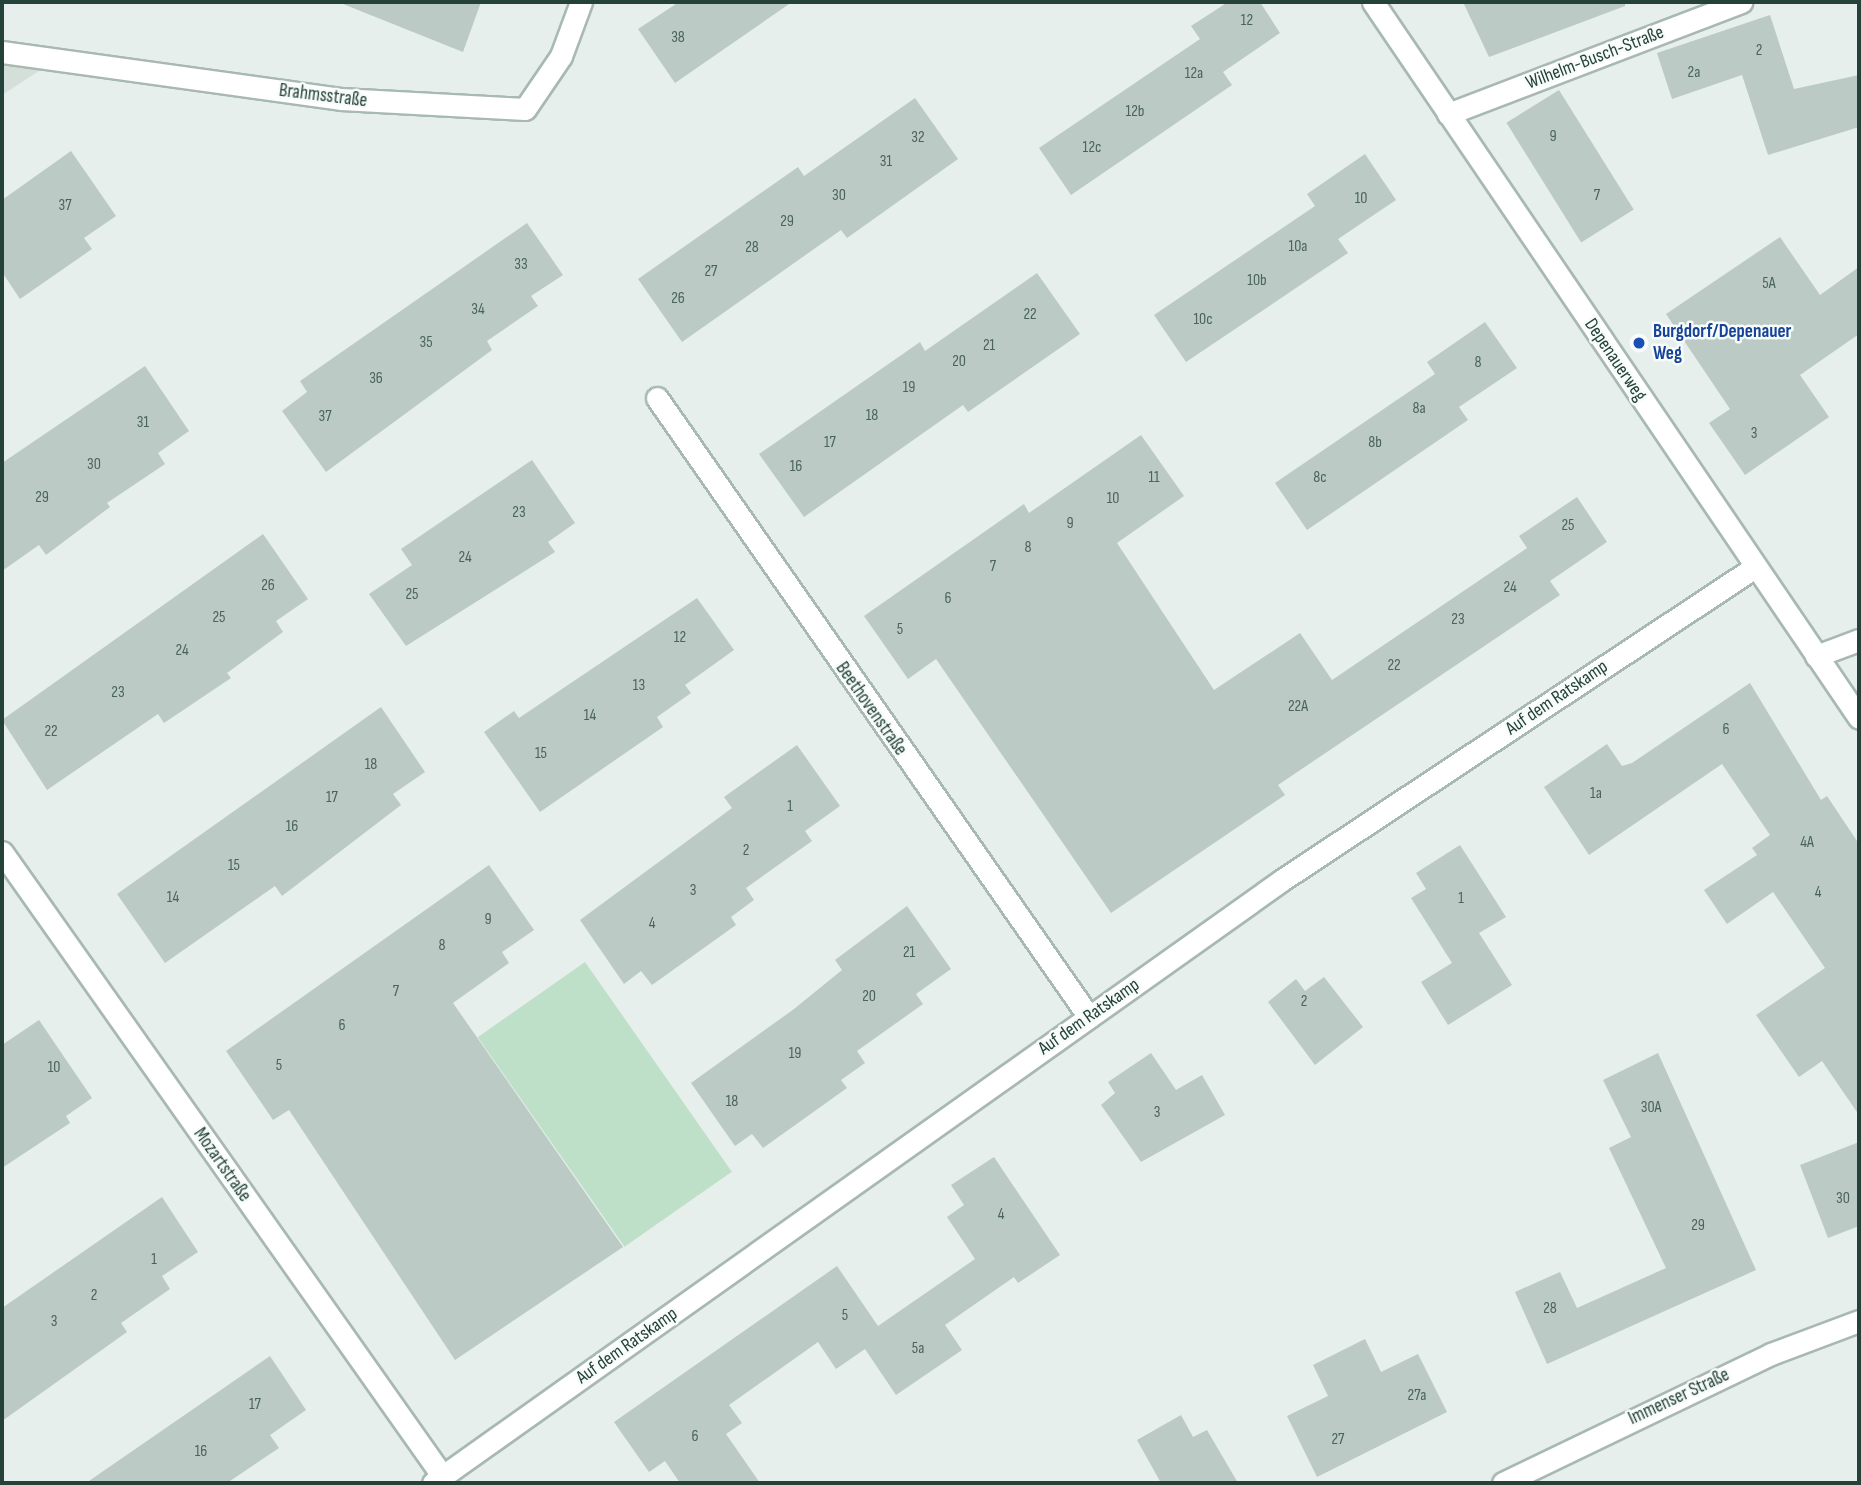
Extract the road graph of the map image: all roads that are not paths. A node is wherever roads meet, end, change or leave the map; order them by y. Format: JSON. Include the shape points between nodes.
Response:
{"nodes":[{"id":1,"x":581,"y":2,"type":"edge"},
{"id":2,"x":1373,"y":2,"type":"edge"},
{"id":3,"x":1741,"y":2,"type":"edge"},
{"id":4,"x":2,"y":52,"type":"edge"},
{"id":5,"x":1448,"y":114,"type":"junction"},
{"id":6,"x":657,"y":398,"type":"dead end"},
{"id":7,"x":1755,"y":567,"type":"junction"},
{"id":8,"x":1859,"y":640,"type":"edge"},
{"id":9,"x":1816,"y":656,"type":"junction"},
{"id":10,"x":1859,"y":718,"type":"edge"},
{"id":11,"x":2,"y":852,"type":"edge"},
{"id":12,"x":1089,"y":1017,"type":"junction"},
{"id":13,"x":1859,"y":1321,"type":"edge"},
{"id":14,"x":438,"y":1480,"type":"edge"},
{"id":15,"x":1503,"y":1483,"type":"edge"}],
"edges":[{"from":1,"to":4,"type":"street","name":"Brahmsstraße","via":[[561,56],[525,109],[341,99]]},
{"from":2,"to":5,"type":"street","name":"Depenauerweg"},
{"from":3,"to":5,"type":"street","name":"Wilhelm-Busch-Straße"},
{"from":5,"to":7,"type":"street","name":"Depenauerweg"},
{"from":6,"to":12,"type":"street","name":"Beethovenstraße"},
{"from":7,"to":9,"type":"street","name":"Depenauerweg"},
{"from":7,"to":12,"type":"street","name":"Auf dem Ratskamp","via":[[1282,880]]},
{"from":8,"to":9,"type":"street"},
{"from":9,"to":10,"type":"street","name":"Depenauerweg"},
{"from":11,"to":14,"type":"street","name":"Mozartstraße"},
{"from":12,"to":14,"type":"street","name":"Auf dem Ratskamp"},
{"from":13,"to":15,"type":"street","name":"Immenser Straße","via":[[1771,1354]]}]}
